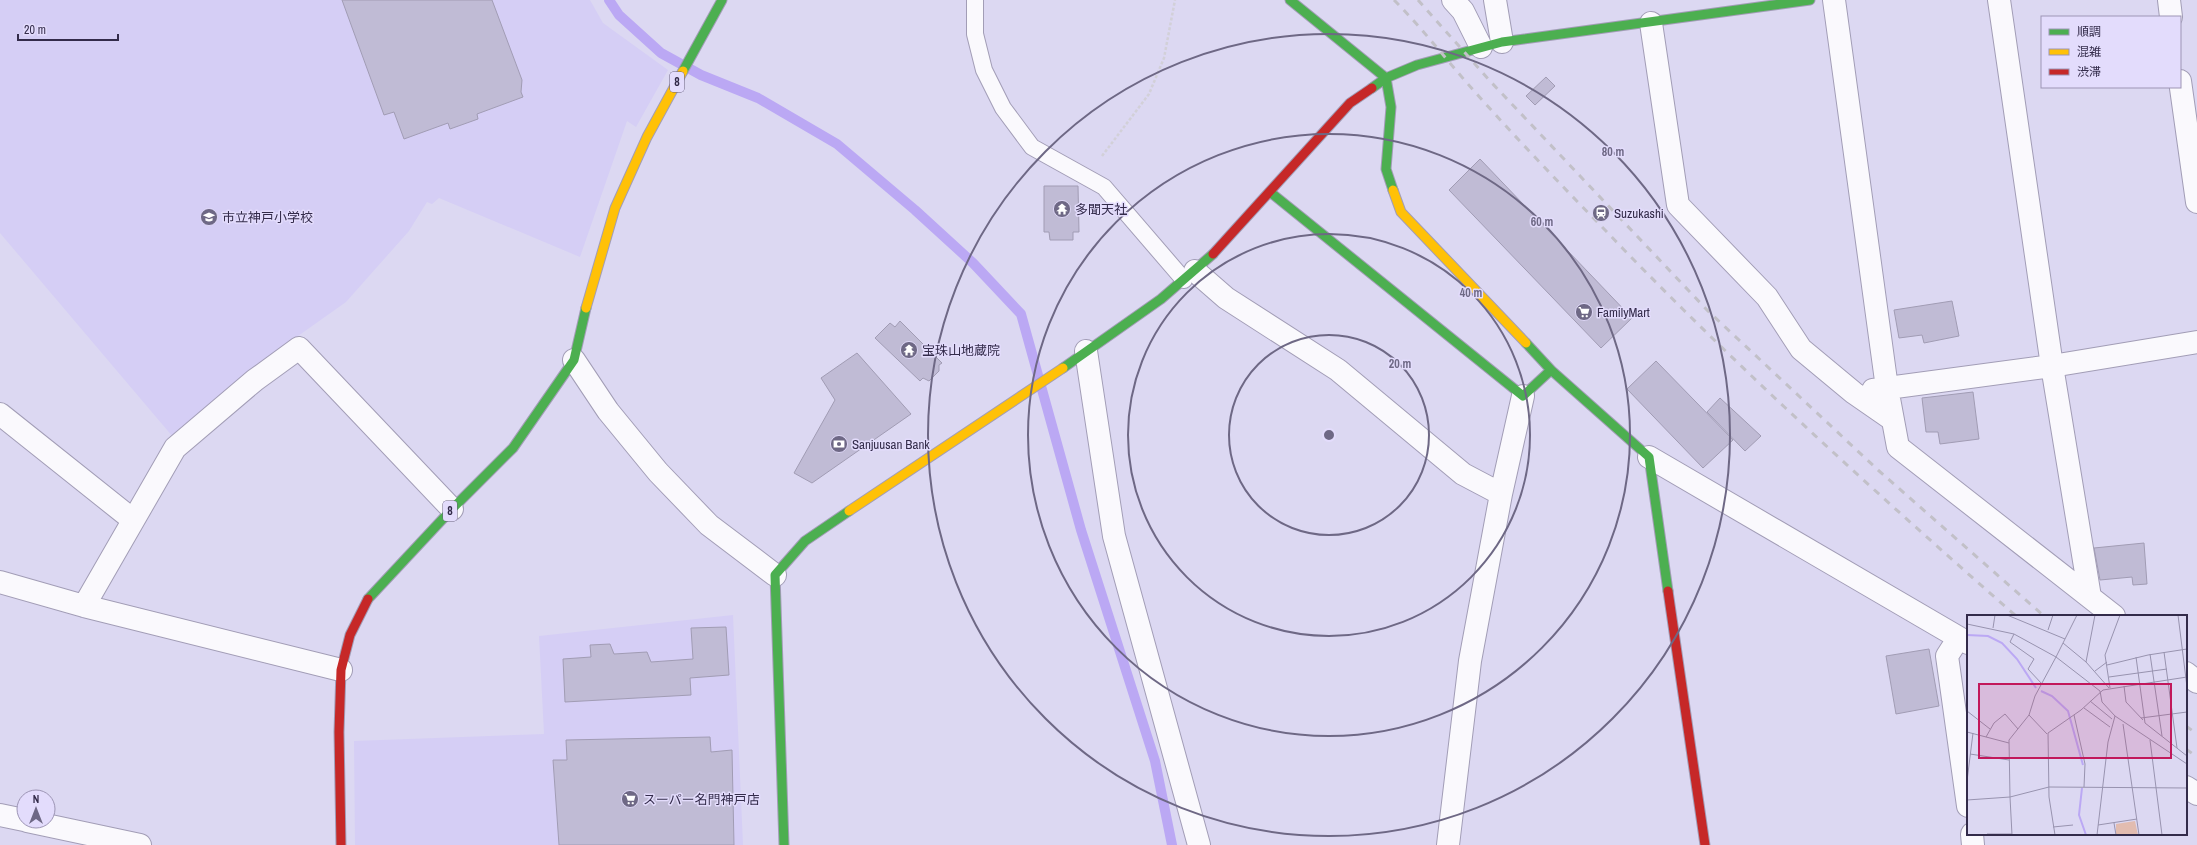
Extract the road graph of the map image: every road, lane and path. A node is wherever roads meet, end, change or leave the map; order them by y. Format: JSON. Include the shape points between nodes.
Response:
{"nodes":[{"id":1,"x":720,"y":0,"type":"edge"},
{"id":2,"x":975,"y":0,"type":"edge"},
{"id":3,"x":1175,"y":0,"type":"edge"},
{"id":4,"x":1290,"y":0,"type":"edge"},
{"id":5,"x":1454,"y":0,"type":"edge"},
{"id":6,"x":1495,"y":0,"type":"edge"},
{"id":7,"x":1810,"y":0,"type":"edge"},
{"id":8,"x":1834,"y":0,"type":"edge"},
{"id":9,"x":1999,"y":0,"type":"edge"},
{"id":10,"x":2169,"y":0,"type":"edge"},
{"id":11,"x":2171,"y":16,"type":"edge"},
{"id":12,"x":1651,"y":23,"type":"junction"},
{"id":13,"x":1502,"y":42,"type":"junction"},
{"id":14,"x":1481,"y":47,"type":"junction"},
{"id":15,"x":1386,"y":78,"type":"junction"},
{"id":16,"x":2181,"y":88,"type":"edge"},
{"id":17,"x":1086,"y":177,"type":"junction"},
{"id":18,"x":1270,"y":192,"type":"junction"},
{"id":19,"x":2197,"y":202,"type":"edge"},
{"id":20,"x":1190,"y":276,"type":"junction"},
{"id":21,"x":2197,"y":342,"type":"edge"},
{"id":22,"x":1078,"y":357,"type":"junction"},
{"id":23,"x":574,"y":360,"type":"junction"},
{"id":24,"x":2052,"y":366,"type":"junction"},
{"id":25,"x":1551,"y":370,"type":"junction"},
{"id":26,"x":1887,"y":388,"type":"junction"},
{"id":27,"x":1854,"y":393,"type":"junction"},
{"id":28,"x":1523,"y":396,"type":"junction"},
{"id":29,"x":0,"y":414,"type":"edge"},
{"id":30,"x":1893,"y":420,"type":"junction"},
{"id":31,"x":1649,"y":457,"type":"junction"},
{"id":32,"x":1501,"y":494,"type":"junction"},
{"id":33,"x":452,"y":509,"type":"junction"},
{"id":34,"x":133,"y":520,"type":"junction"},
{"id":35,"x":775,"y":574,"type":"junction"},
{"id":36,"x":0,"y":582,"type":"edge"},
{"id":37,"x":2090,"y":597,"type":"junction"},
{"id":38,"x":84,"y":606,"type":"junction"},
{"id":39,"x":2113,"y":615,"type":"edge"},
{"id":40,"x":1963,"y":641,"type":"edge"},
{"id":41,"x":341,"y":670,"type":"junction"},
{"id":42,"x":2187,"y":674,"type":"edge"},
{"id":43,"x":2197,"y":682,"type":"edge"},
{"id":44,"x":2187,"y":788,"type":"edge"},
{"id":45,"x":2197,"y":794,"type":"edge"},
{"id":46,"x":1967,"y":799,"type":"edge"},
{"id":47,"x":0,"y":815,"type":"edge"},
{"id":48,"x":16,"y":819,"type":"edge"},
{"id":49,"x":56,"y":827,"type":"edge"},
{"id":50,"x":1972,"y":835,"type":"edge"},
{"id":51,"x":140,"y":845,"type":"edge"},
{"id":52,"x":341,"y":845,"type":"edge"},
{"id":53,"x":784,"y":845,"type":"edge"},
{"id":54,"x":1200,"y":845,"type":"edge"},
{"id":55,"x":1448,"y":845,"type":"edge"},
{"id":56,"x":1705,"y":845,"type":"edge"},
{"id":57,"x":1973,"y":845,"type":"edge"}],
"edges":[{"from":1,"to":23,"type":"street","number":"8","via":[[647,137],[615,208],[593,279]]},
{"from":2,"to":17,"type":"lane","via":[[977,41],[984,70],[1003,108],[1032,147]]},
{"from":3,"to":17,"type":"path","via":[[1164,58],[1150,94]]},
{"from":4,"to":15,"type":"street"},
{"from":5,"to":14,"type":"street","via":[[1463,11]]},
{"from":6,"to":13,"type":"street"},
{"from":7,"to":12,"type":"street"},
{"from":8,"to":26,"type":"street"},
{"from":9,"to":24,"type":"street"},
{"from":10,"to":11,"type":"street"},
{"from":12,"to":13,"type":"street"},
{"from":12,"to":27,"type":"street","via":[[1678,205],[1767,297],[1801,349]]},
{"from":13,"to":14,"type":"street"},
{"from":14,"to":15,"type":"street","via":[[1417,65]]},
{"from":15,"to":18,"type":"street","via":[[1350,103]]},
{"from":15,"to":25,"type":"street","via":[[1391,107],[1386,169],[1401,212]]},
{"from":16,"to":19,"type":"street"},
{"from":17,"to":20,"type":"lane","via":[[1104,187]]},
{"from":18,"to":20,"type":"street","via":[[1222,246]]},
{"from":18,"to":28,"type":"street"},
{"from":20,"to":22,"type":"street"},
{"from":20,"to":32,"type":"street","via":[[1338,370],[1463,474]]},
{"from":21,"to":24,"type":"street"},
{"from":22,"to":35,"type":"street","via":[[805,541]]},
{"from":22,"to":54,"type":"street","via":[[1114,536]]},
{"from":23,"to":33,"type":"street","number":"8","via":[[513,448]]},
{"from":23,"to":35,"type":"street","via":[[608,411],[658,472],[709,525]]},
{"from":24,"to":26,"type":"street"},
{"from":24,"to":37,"type":"street"},
{"from":25,"to":28,"type":"street"},
{"from":25,"to":31,"type":"street"},
{"from":26,"to":27,"type":"street"},
{"from":26,"to":30,"type":"street"},
{"from":27,"to":30,"type":"street"},
{"from":28,"to":32,"type":"street"},
{"from":29,"to":34,"type":"street"},
{"from":30,"to":37,"type":"street","via":[[1898,447]]},
{"from":31,"to":40,"type":"street"},
{"from":31,"to":56,"type":"street"},
{"from":32,"to":55,"type":"street","via":[[1470,661]]},
{"from":33,"to":34,"type":"street","via":[[299,348],[255,380],[175,448]]},
{"from":33,"to":41,"type":"street","number":"8","via":[[365,602],[350,635]]},
{"from":34,"to":38,"type":"street"},
{"from":35,"to":53,"type":"street"},
{"from":36,"to":38,"type":"street"},
{"from":37,"to":39,"type":"street"},
{"from":38,"to":41,"type":"street"},
{"from":40,"to":46,"type":"street","via":[[1947,656]]},
{"from":41,"to":52,"type":"street","number":"8","via":[[338,732]]},
{"from":42,"to":43,"type":"street"},
{"from":44,"to":45,"type":"street"},
{"from":47,"to":48,"type":"street"},
{"from":49,"to":51,"type":"street"},
{"from":50,"to":57,"type":"street"}]}
